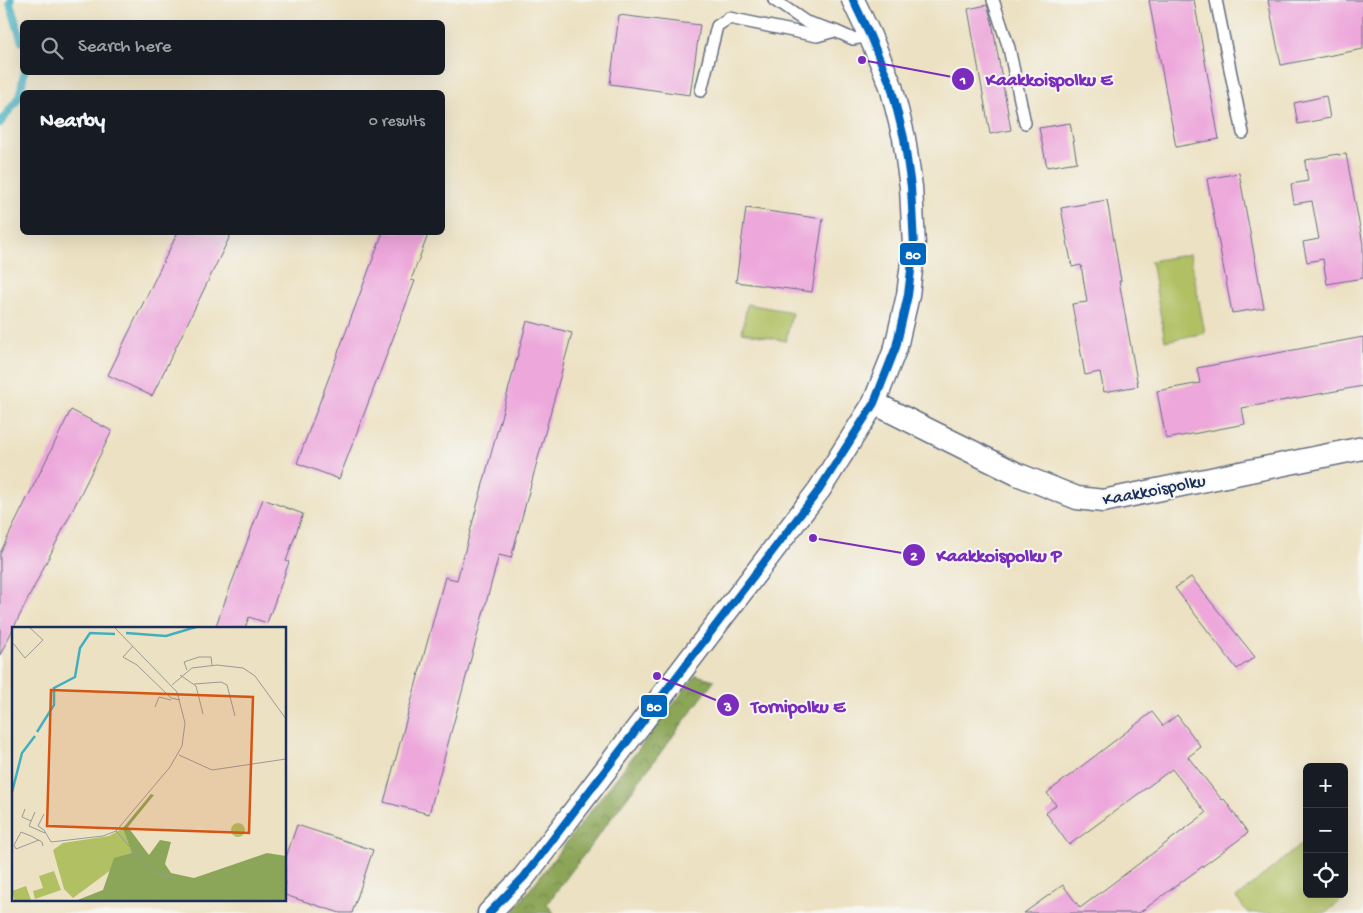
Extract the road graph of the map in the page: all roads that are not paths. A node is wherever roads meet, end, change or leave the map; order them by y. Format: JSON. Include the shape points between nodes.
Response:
{"nodes":[{"id":1,"x":774,"y":0,"type":"edge"},
{"id":2,"x":852,"y":0,"type":"edge"},
{"id":3,"x":993,"y":0,"type":"edge"},
{"id":4,"x":1216,"y":0,"type":"edge"},
{"id":5,"x":835,"y":30,"type":"junction"},
{"id":6,"x":870,"y":36,"type":"junction"},
{"id":7,"x":700,"y":91,"type":"dead end"},
{"id":8,"x":1025,"y":123,"type":"dead end"},
{"id":9,"x":1243,"y":133,"type":"dead end"},
{"id":10,"x":874,"y":403,"type":"junction"},
{"id":11,"x":1363,"y":448,"type":"edge"},
{"id":12,"x":489,"y":913,"type":"edge"}],
"edges":[{"from":1,"to":5,"type":"lane","via":[[806,22]]},
{"from":2,"to":6,"type":"street"},
{"from":3,"to":8,"type":"lane","via":[[1009,48]]},
{"from":4,"to":9,"type":"lane"},
{"from":5,"to":6,"type":"lane","via":[[854,38]]},
{"from":5,"to":7,"type":"lane","via":[[817,36],[728,18],[717,26]]},
{"from":6,"to":10,"type":"street","via":[[890,86],[904,138],[914,246],[908,295],[896,347]]},
{"from":10,"to":11,"type":"street","name":"Kaakkoispolku","via":[[1017,474],[1077,498],[1103,501]]},
{"from":10,"to":12,"type":"street","via":[[818,490],[524,878]]}]}
